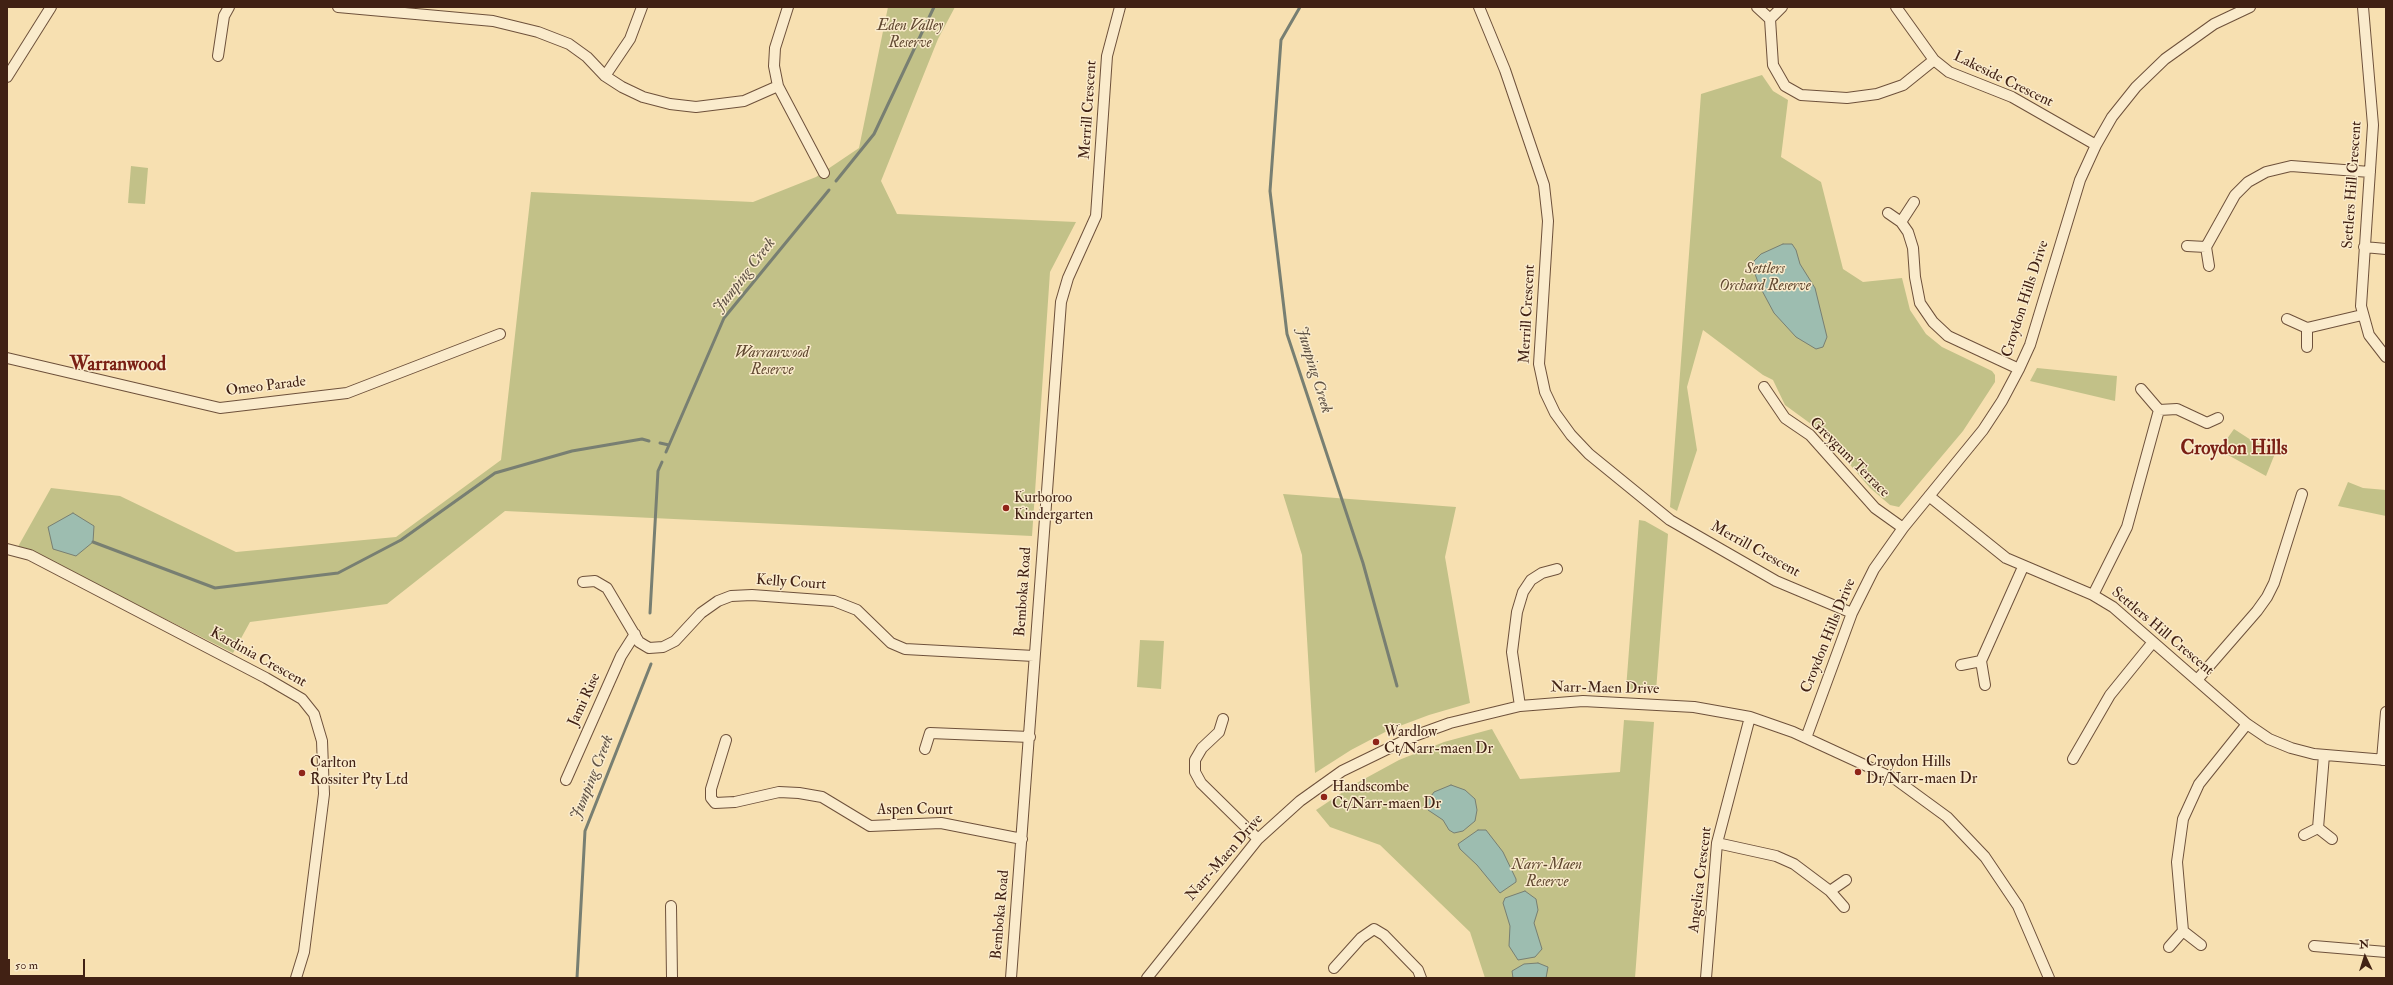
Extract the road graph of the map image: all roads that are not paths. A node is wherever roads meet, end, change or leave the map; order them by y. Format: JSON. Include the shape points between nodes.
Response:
{"nodes":[{"id":1,"x":51,"y":7,"type":"edge"},
{"id":2,"x":229,"y":7,"type":"edge"},
{"id":3,"x":338,"y":7,"type":"edge"},
{"id":4,"x":642,"y":7,"type":"edge"},
{"id":5,"x":788,"y":7,"type":"edge"},
{"id":6,"x":1120,"y":7,"type":"edge"},
{"id":7,"x":1479,"y":7,"type":"edge"},
{"id":8,"x":1757,"y":7,"type":"edge"},
{"id":9,"x":1782,"y":7,"type":"edge"},
{"id":10,"x":1896,"y":7,"type":"edge"},
{"id":11,"x":2250,"y":7,"type":"edge"},
{"id":12,"x":2363,"y":7,"type":"edge"},
{"id":13,"x":1770,"y":19,"type":"junction"},
{"id":14,"x":218,"y":56,"type":"dead end"},
{"id":15,"x":1934,"y":60,"type":"junction"},
{"id":16,"x":605,"y":76,"type":"junction"},
{"id":17,"x":7,"y":77,"type":"edge"},
{"id":18,"x":778,"y":86,"type":"junction"},
{"id":19,"x":2096,"y":145,"type":"junction"},
{"id":20,"x":2370,"y":172,"type":"junction"},
{"id":21,"x":824,"y":173,"type":"dead end"},
{"id":22,"x":1914,"y":202,"type":"dead end"},
{"id":23,"x":1888,"y":213,"type":"dead end"},
{"id":24,"x":1096,"y":216,"type":"joint"},
{"id":25,"x":1901,"y":222,"type":"junction"},
{"id":26,"x":2188,"y":246,"type":"dead end"},
{"id":27,"x":2206,"y":247,"type":"junction"},
{"id":28,"x":2364,"y":247,"type":"junction"},
{"id":29,"x":2386,"y":249,"type":"edge"},
{"id":30,"x":2209,"y":266,"type":"dead end"},
{"id":31,"x":2362,"y":315,"type":"junction"},
{"id":32,"x":2288,"y":320,"type":"dead end"},
{"id":33,"x":2307,"y":328,"type":"junction"},
{"id":34,"x":500,"y":334,"type":"dead end"},
{"id":35,"x":2307,"y":347,"type":"dead end"},
{"id":36,"x":2386,"y":357,"type":"edge"},
{"id":37,"x":7,"y":358,"type":"edge"},
{"id":38,"x":2019,"y":369,"type":"junction"},
{"id":39,"x":1764,"y":387,"type":"dead end"},
{"id":40,"x":2141,"y":389,"type":"dead end"},
{"id":41,"x":2159,"y":410,"type":"junction"},
{"id":42,"x":2218,"y":418,"type":"dead end"},
{"id":43,"x":2302,"y":494,"type":"dead end"},
{"id":44,"x":1929,"y":496,"type":"junction"},
{"id":45,"x":1903,"y":528,"type":"junction"},
{"id":46,"x":7,"y":548,"type":"edge"},
{"id":47,"x":2023,"y":567,"type":"junction"},
{"id":48,"x":1557,"y":569,"type":"dead end"},
{"id":49,"x":583,"y":582,"type":"dead end"},
{"id":50,"x":2093,"y":595,"type":"junction"},
{"id":51,"x":1852,"y":613,"type":"junction"},
{"id":52,"x":635,"y":634,"type":"junction"},
{"id":53,"x":2153,"y":642,"type":"junction"},
{"id":54,"x":1034,"y":656,"type":"junction"},
{"id":55,"x":1981,"y":660,"type":"junction"},
{"id":56,"x":1961,"y":665,"type":"dead end"},
{"id":57,"x":2197,"y":680,"type":"junction"},
{"id":58,"x":1985,"y":685,"type":"dead end"},
{"id":59,"x":1520,"y":706,"type":"junction"},
{"id":60,"x":2386,"y":712,"type":"edge"},
{"id":61,"x":1750,"y":717,"type":"junction"},
{"id":62,"x":1223,"y":718,"type":"dead end"},
{"id":63,"x":2247,"y":724,"type":"junction"},
{"id":64,"x":1030,"y":737,"type":"junction"},
{"id":65,"x":1806,"y":738,"type":"junction"},
{"id":66,"x":726,"y":740,"type":"dead end"},
{"id":67,"x":925,"y":749,"type":"dead end"},
{"id":68,"x":2324,"y":755,"type":"junction"},
{"id":69,"x":2073,"y":758,"type":"dead end"},
{"id":70,"x":2384,"y":760,"type":"edge"},
{"id":71,"x":566,"y":780,"type":"dead end"},
{"id":72,"x":2318,"y":828,"type":"junction"},
{"id":73,"x":2304,"y":835,"type":"dead end"},
{"id":74,"x":1022,"y":839,"type":"junction"},
{"id":75,"x":1258,"y":839,"type":"junction"},
{"id":76,"x":2332,"y":839,"type":"dead end"},
{"id":77,"x":1717,"y":843,"type":"junction"},
{"id":78,"x":1846,"y":880,"type":"dead end"},
{"id":79,"x":1830,"y":891,"type":"junction"},
{"id":80,"x":671,"y":906,"type":"dead end"},
{"id":81,"x":1844,"y":907,"type":"dead end"},
{"id":82,"x":2183,"y":931,"type":"junction"},
{"id":83,"x":2201,"y":945,"type":"dead end"},
{"id":84,"x":2314,"y":946,"type":"dead end"},
{"id":85,"x":2169,"y":947,"type":"dead end"},
{"id":86,"x":2386,"y":952,"type":"edge"},
{"id":87,"x":1334,"y":968,"type":"dead end"},
{"id":88,"x":296,"y":978,"type":"edge"},
{"id":89,"x":672,"y":978,"type":"edge"},
{"id":90,"x":1010,"y":978,"type":"edge"},
{"id":91,"x":1147,"y":978,"type":"edge"},
{"id":92,"x":1421,"y":978,"type":"edge"},
{"id":93,"x":1706,"y":978,"type":"edge"},
{"id":94,"x":2049,"y":978,"type":"edge"}],
"edges":[{"from":1,"to":17,"type":"street"},
{"from":2,"to":14,"type":"street","via":[[224,16]]},
{"from":3,"to":16,"type":"street","via":[[493,21],[538,32],[569,44],[587,57]]},
{"from":4,"to":16,"type":"street","via":[[630,39]]},
{"from":5,"to":18,"type":"street","via":[[775,48],[774,66]]},
{"from":6,"to":24,"type":"street","name":"Merrill Crescent","via":[[1107,56]]},
{"from":7,"to":51,"type":"street","name":"Merrill Crescent","via":[[1505,70],[1544,185],[1548,220],[1539,364],[1545,392],[1555,413],[1589,454],[1670,520],[1776,581]]},
{"from":8,"to":13,"type":"street"},
{"from":9,"to":13,"type":"street"},
{"from":10,"to":15,"type":"street","name":"Lakeside Crescent"},
{"from":11,"to":19,"type":"street","name":"Croydon Hills Drive","via":[[2214,24],[2165,59],[2123,102]]},
{"from":12,"to":20,"type":"street","name":"Settlers Hill Crescent","via":[[2373,125]]},
{"from":13,"to":15,"type":"street","via":[[1772,65],[1785,86],[1802,95],[1846,98],[1877,94],[1903,86]]},
{"from":15,"to":19,"type":"street","name":"Lakeside Crescent","via":[[1949,72],[2012,97]]},
{"from":16,"to":18,"type":"street","via":[[643,97],[696,107],[744,101]]},
{"from":18,"to":21,"type":"street"},
{"from":19,"to":38,"type":"street","name":"Croydon Hills Drive","via":[[2073,198],[2030,345]]},
{"from":20,"to":27,"type":"street","via":[[2291,166],[2266,172],[2248,182],[2235,195]]},
{"from":20,"to":28,"type":"street","name":"Settlers Hill Crescent"},
{"from":22,"to":25,"type":"street"},
{"from":23,"to":25,"type":"street"},
{"from":24,"to":54,"type":"street","name":"Bemboka Road","via":[[1068,278],[1061,302]]},
{"from":25,"to":38,"type":"street","via":[[1914,248],[1918,293],[1927,315],[1948,336]]},
{"from":26,"to":27,"type":"street"},
{"from":27,"to":30,"type":"street"},
{"from":28,"to":29,"type":"street"},
{"from":28,"to":31,"type":"street","name":"Settlers Hill Crescent","via":[[2360,297]]},
{"from":31,"to":33,"type":"street"},
{"from":31,"to":36,"type":"street","name":"Settlers Hill Crescent","via":[[2374,344]]},
{"from":32,"to":33,"type":"street"},
{"from":33,"to":35,"type":"street"},
{"from":34,"to":37,"type":"street","name":"Omeo Parade","via":[[347,393],[220,408]]},
{"from":38,"to":44,"type":"street","name":"Croydon Hills Drive","via":[[1992,417]]},
{"from":39,"to":45,"type":"street","name":"Greygum Terrace","via":[[1785,418],[1810,435],[1875,508]]},
{"from":40,"to":41,"type":"street"},
{"from":41,"to":42,"type":"street","via":[[2177,409],[2206,423]]},
{"from":41,"to":50,"type":"street","via":[[2127,527]]},
{"from":43,"to":57,"type":"street","via":[[2267,597]]},
{"from":44,"to":45,"type":"street","name":"Croydon Hills Drive"},
{"from":44,"to":47,"type":"street","name":"Settlers Hill Crescent","via":[[2006,558]]},
{"from":45,"to":51,"type":"street","name":"Croydon Hills Drive","via":[[1874,569]]},
{"from":46,"to":88,"type":"street","name":"Kardinia Crescent","via":[[30,555],[266,678],[302,699],[314,714],[322,741],[324,794],[304,952]]},
{"from":47,"to":50,"type":"street","name":"Settlers Hill Crescent"},
{"from":47,"to":55,"type":"street"},
{"from":48,"to":59,"type":"street","via":[[1542,573],[1531,580],[1523,592],[1516,612],[1512,652]]},
{"from":49,"to":52,"type":"street","name":"Kelly Court","via":[[595,581],[607,588]]},
{"from":50,"to":53,"type":"street","name":"Settlers Hill Crescent","via":[[2113,607]]},
{"from":51,"to":65,"type":"street","name":"Croydon Hills Drive"},
{"from":52,"to":54,"type":"street","name":"Kelly Court","via":[[639,642],[649,648],[663,648],[675,641],[701,613],[718,601],[731,596],[752,595],[834,601],[858,610],[891,643],[906,648]]},
{"from":52,"to":71,"type":"street","name":"Jami Rise","via":[[621,656]]},
{"from":53,"to":57,"type":"street","name":"Settlers Hill Crescent"},
{"from":53,"to":69,"type":"street","via":[[2110,695]]},
{"from":54,"to":64,"type":"street","name":"Bemboka Road"},
{"from":55,"to":56,"type":"street"},
{"from":55,"to":58,"type":"street"},
{"from":57,"to":63,"type":"street","name":"Settlers Hill Crescent"},
{"from":59,"to":61,"type":"street","name":"Narr-Maen Drive","via":[[1552,702],[1609,701],[1713,709]]},
{"from":59,"to":75,"type":"street","name":"Narr-Maen Drive","via":[[1435,727],[1374,754],[1342,771],[1300,801]]},
{"from":60,"to":70,"type":"street"},
{"from":61,"to":65,"type":"street","name":"Narr-Maen Drive"},
{"from":61,"to":77,"type":"street","name":"Angelica Crescent"},
{"from":62,"to":75,"type":"street","via":[[1218,732],[1202,748],[1195,760],[1195,772],[1201,783]]},
{"from":63,"to":68,"type":"street","name":"Settlers Hill Crescent","via":[[2280,744],[2303,752]]},
{"from":63,"to":82,"type":"street","via":[[2199,784],[2183,819],[2177,862]]},
{"from":64,"to":67,"type":"street","via":[[930,733]]},
{"from":64,"to":74,"type":"street","name":"Bemboka Road"},
{"from":65,"to":94,"type":"street","name":"Narr-Maen Drive","via":[[1895,779],[1935,806],[1959,828],[1986,857],[2008,889],[2027,924]]},
{"from":66,"to":74,"type":"street","name":"Aspen Court","via":[[711,789],[711,798],[716,803],[735,802],[779,792],[799,793],[822,797],[870,826],[941,823]]},
{"from":68,"to":70,"type":"street","name":"Settlers Hill Crescent"},
{"from":68,"to":72,"type":"street"},
{"from":72,"to":73,"type":"street"},
{"from":72,"to":76,"type":"street"},
{"from":74,"to":90,"type":"street","name":"Bemboka Road"},
{"from":75,"to":91,"type":"street","name":"Narr-Maen Drive"},
{"from":77,"to":79,"type":"street","via":[[1785,860],[1802,869]]},
{"from":77,"to":93,"type":"street","name":"Angelica Crescent"},
{"from":78,"to":79,"type":"street"},
{"from":79,"to":81,"type":"street"},
{"from":80,"to":89,"type":"street"},
{"from":82,"to":83,"type":"street"},
{"from":82,"to":85,"type":"street"},
{"from":84,"to":86,"type":"street"},
{"from":87,"to":92,"type":"street","via":[[1361,938],[1374,929],[1384,935],[1418,970]]}]}
